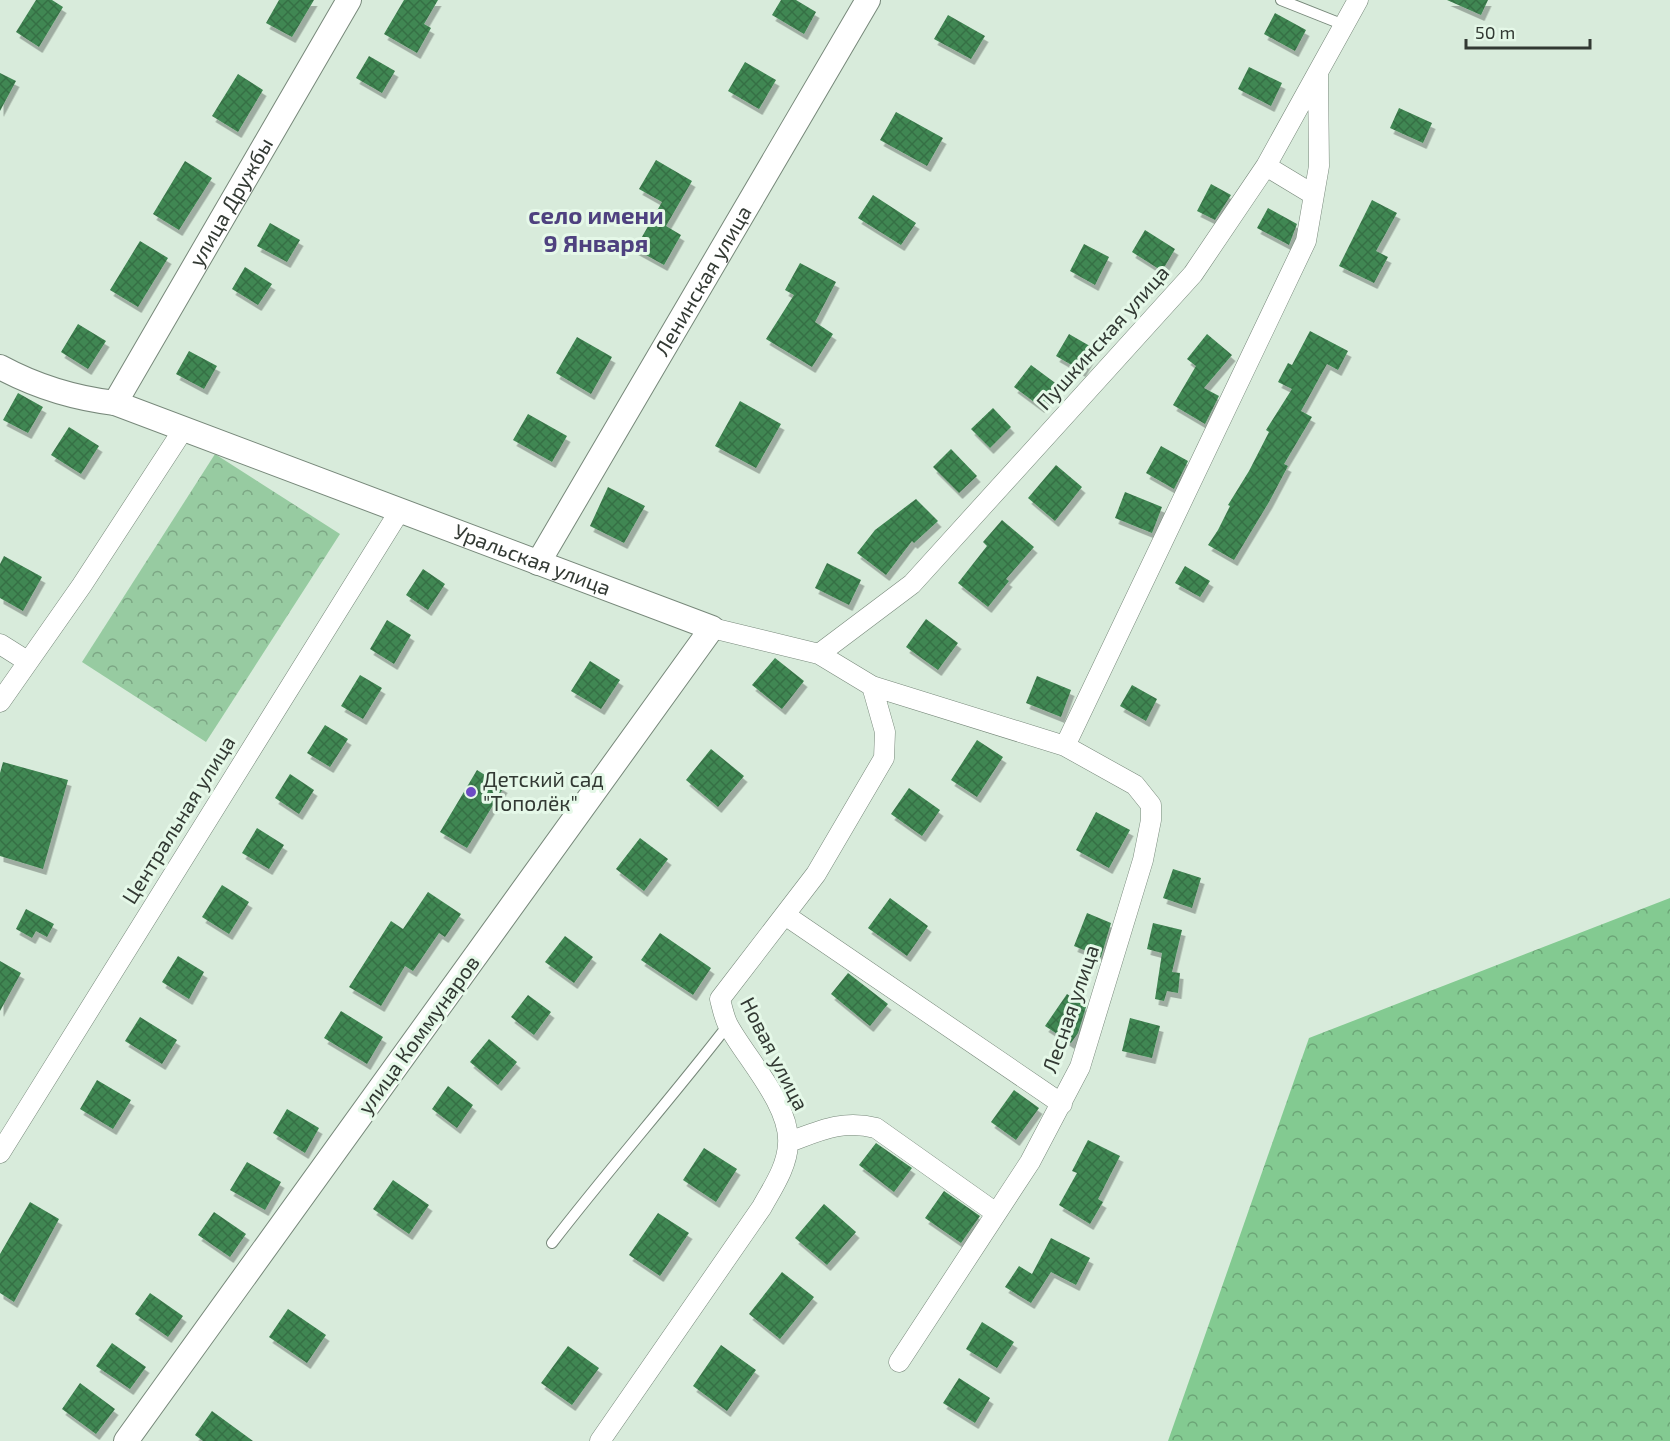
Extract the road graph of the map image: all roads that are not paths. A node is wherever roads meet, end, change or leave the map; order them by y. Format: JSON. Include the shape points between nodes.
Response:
{"nodes":[{"id":1,"x":349,"y":0,"type":"edge"},
{"id":2,"x":868,"y":0,"type":"edge"},
{"id":3,"x":1281,"y":0,"type":"edge"},
{"id":4,"x":1358,"y":0,"type":"edge"},
{"id":5,"x":1344,"y":25,"type":"junction"},
{"id":6,"x":1318,"y":73,"type":"junction"},
{"id":7,"x":1266,"y":166,"type":"junction"},
{"id":8,"x":1314,"y":195,"type":"junction"},
{"id":9,"x":0,"y":367,"type":"edge"},
{"id":10,"x":115,"y":403,"type":"junction"},
{"id":11,"x":183,"y":430,"type":"junction"},
{"id":12,"x":399,"y":512,"type":"junction"},
{"id":13,"x":538,"y":563,"type":"junction"},
{"id":14,"x":712,"y":628,"type":"junction"},
{"id":15,"x":0,"y":644,"type":"edge"},
{"id":16,"x":819,"y":654,"type":"junction"},
{"id":17,"x":27,"y":661,"type":"junction"},
{"id":18,"x":872,"y":686,"type":"junction"},
{"id":19,"x":0,"y":702,"type":"edge"},
{"id":20,"x":1065,"y":746,"type":"junction"},
{"id":21,"x":785,"y":915,"type":"junction"},
{"id":22,"x":728,"y":1025,"type":"junction"},
{"id":23,"x":1062,"y":1104,"type":"junction"},
{"id":24,"x":789,"y":1142,"type":"junction"},
{"id":25,"x":0,"y":1153,"type":"edge"},
{"id":26,"x":996,"y":1212,"type":"junction"},
{"id":27,"x":552,"y":1243,"type":"dead end"},
{"id":28,"x":899,"y":1362,"type":"dead end"},
{"id":29,"x":126,"y":1441,"type":"edge"},
{"id":30,"x":600,"y":1441,"type":"edge"}],
"edges":[{"from":1,"to":10,"type":"street","name":"улица Дружбы"},
{"from":2,"to":13,"type":"street","name":"Ленинская улица"},
{"from":3,"to":5,"type":"lane"},
{"from":4,"to":5,"type":"street","name":"Пушкинская улица"},
{"from":5,"to":6,"type":"street","name":"Пушкинская улица"},
{"from":6,"to":7,"type":"street","name":"Пушкинская улица"},
{"from":6,"to":8,"type":"street","via":[[1319,166]]},
{"from":7,"to":8,"type":"street"},
{"from":7,"to":16,"type":"street","name":"Пушкинская улица","via":[[1193,274],[912,584]]},
{"from":8,"to":20,"type":"street","via":[[1306,241]]},
{"from":9,"to":10,"type":"street","name":"Уральская улица","via":[[76,398]]},
{"from":10,"to":11,"type":"street","name":"Уральская улица"},
{"from":11,"to":12,"type":"street","name":"Уральская улица"},
{"from":11,"to":17,"type":"street","via":[[82,585]]},
{"from":12,"to":13,"type":"street","name":"Уральская улица"},
{"from":12,"to":25,"type":"street","name":"Центральная улица"},
{"from":13,"to":14,"type":"street","name":"Уральская улица"},
{"from":14,"to":16,"type":"street","name":"Уральская улица"},
{"from":14,"to":29,"type":"street","name":"улица Коммунаров"},
{"from":15,"to":17,"type":"street"},
{"from":16,"to":18,"type":"street","name":"Уральская улица"},
{"from":17,"to":19,"type":"street"},
{"from":18,"to":20,"type":"street","name":"Уральская улица"},
{"from":18,"to":21,"type":"street","name":"Новая улица","via":[[885,732],[884,758],[816,874]]},
{"from":20,"to":23,"type":"street","name":"Лесная улица","via":[[1135,785],[1151,805],[1151,820],[1143,860],[1090,1039]]},
{"from":21,"to":22,"type":"street","name":"Новая улица","via":[[720,999]]},
{"from":21,"to":23,"type":"street"},
{"from":22,"to":24,"type":"street","name":"Новая улица","via":[[762,1076],[781,1113]]},
{"from":22,"to":27,"type":"lane"},
{"from":23,"to":26,"type":"street","name":"Лесная улица"},
{"from":24,"to":26,"type":"street","via":[[831,1127],[857,1123],[876,1128]]},
{"from":24,"to":30,"type":"street","name":"Новая улица","via":[[784,1166],[762,1208]]},
{"from":26,"to":28,"type":"street","name":"Лесная улица"}]}
